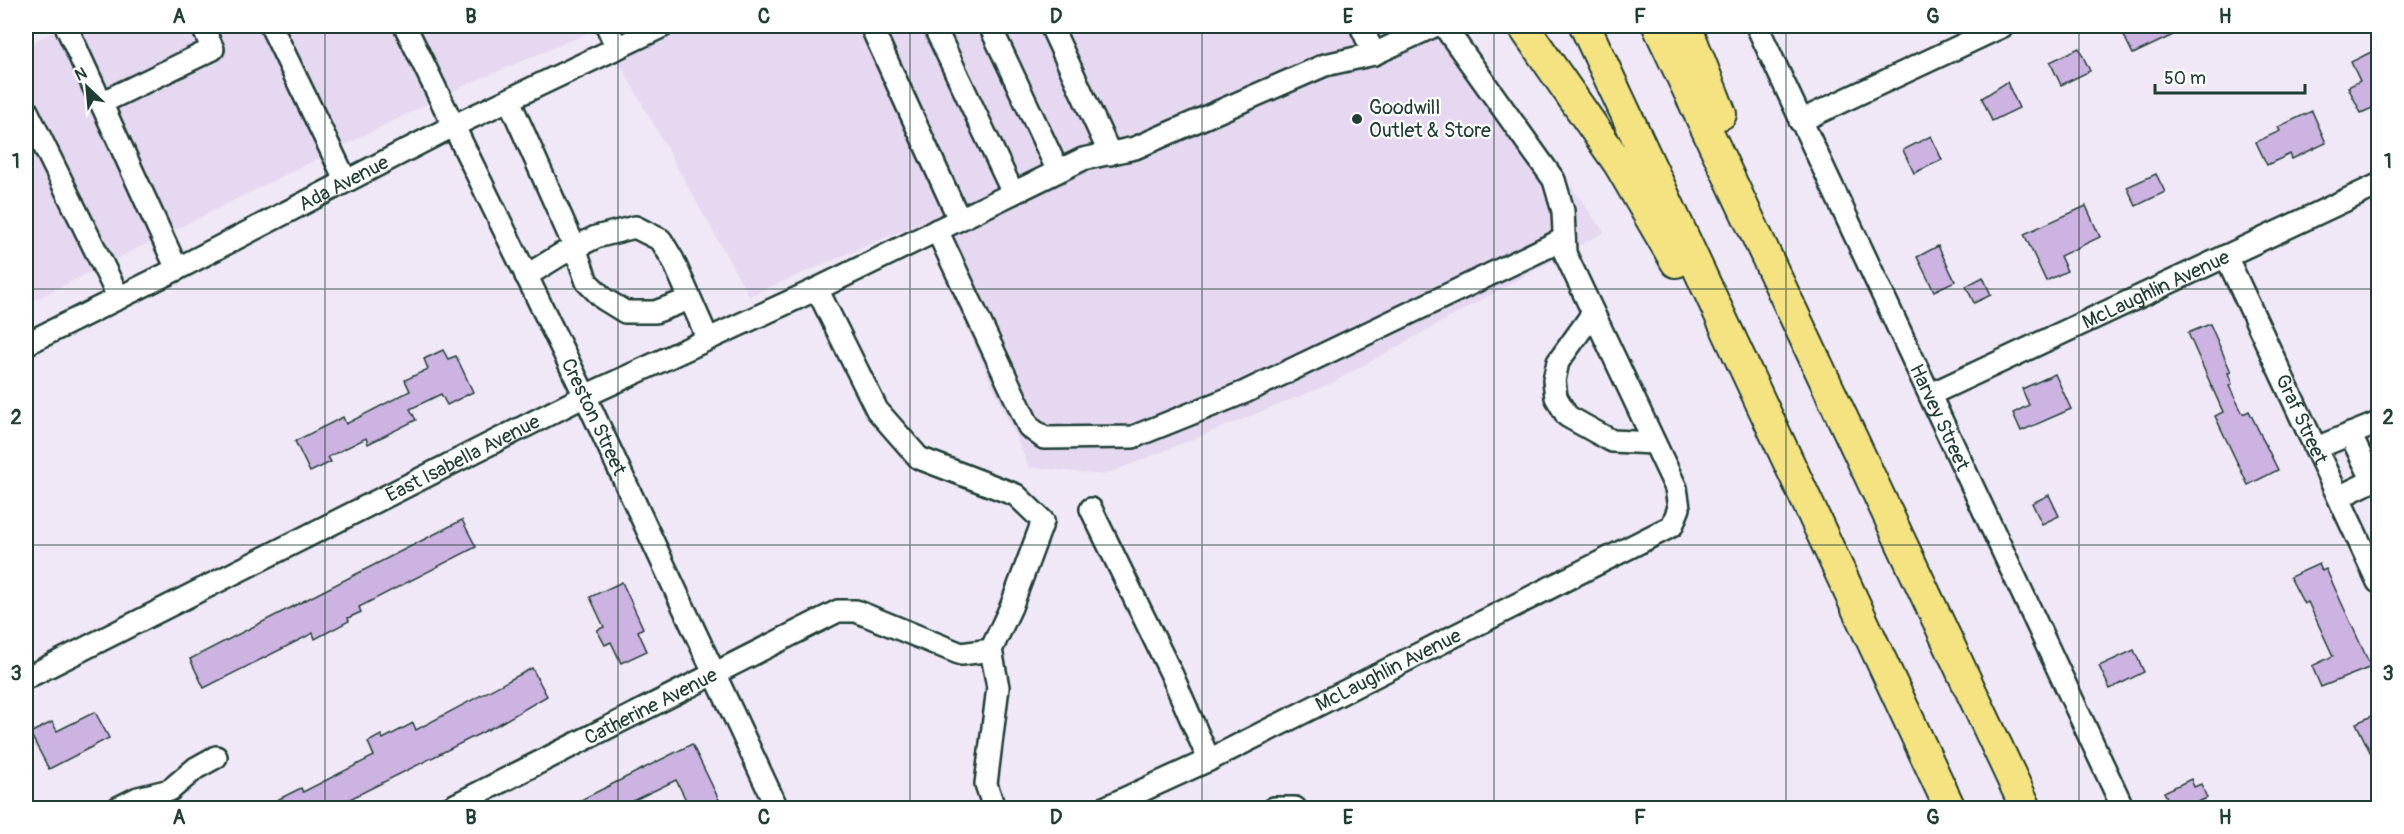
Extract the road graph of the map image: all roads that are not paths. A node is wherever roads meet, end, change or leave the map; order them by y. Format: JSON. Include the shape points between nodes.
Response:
{"nodes":[{"id":1,"x":66,"y":26,"type":"edge"},
{"id":2,"x":202,"y":26,"type":"edge"},
{"id":3,"x":271,"y":26,"type":"edge"},
{"id":4,"x":405,"y":26,"type":"edge"},
{"id":5,"x":607,"y":26,"type":"edge"},
{"id":6,"x":663,"y":26,"type":"edge"},
{"id":7,"x":871,"y":26,"type":"edge"},
{"id":8,"x":934,"y":26,"type":"edge"},
{"id":9,"x":990,"y":26,"type":"edge"},
{"id":10,"x":1051,"y":26,"type":"edge"},
{"id":11,"x":1361,"y":26,"type":"edge"},
{"id":12,"x":1434,"y":26,"type":"edge"},
{"id":13,"x":1444,"y":26,"type":"edge"},
{"id":14,"x":1523,"y":26,"type":"edge"},
{"id":15,"x":1586,"y":26,"type":"edge"},
{"id":16,"x":1658,"y":26,"type":"edge"},
{"id":17,"x":1686,"y":26,"type":"edge"},
{"id":18,"x":1757,"y":26,"type":"edge"},
{"id":19,"x":2003,"y":26,"type":"edge"},
{"id":20,"x":617,"y":48,"type":"junction"},
{"id":21,"x":1374,"y":54,"type":"junction"},
{"id":22,"x":509,"y":100,"type":"junction"},
{"id":23,"x":101,"y":103,"type":"junction"},
{"id":24,"x":26,"y":109,"type":"edge"},
{"id":25,"x":1800,"y":121,"type":"junction"},
{"id":26,"x":453,"y":126,"type":"junction"},
{"id":27,"x":1110,"y":154,"type":"junction"},
{"id":28,"x":1058,"y":171,"type":"junction"},
{"id":29,"x":346,"y":181,"type":"junction"},
{"id":30,"x":2379,"y":184,"type":"edge"},
{"id":31,"x":1013,"y":193,"type":"junction"},
{"id":32,"x":959,"y":219,"type":"junction"},
{"id":33,"x":937,"y":230,"type":"junction"},
{"id":34,"x":1564,"y":239,"type":"junction"},
{"id":35,"x":574,"y":248,"type":"junction"},
{"id":36,"x":2226,"y":256,"type":"junction"},
{"id":37,"x":177,"y":269,"type":"junction"},
{"id":38,"x":526,"y":276,"type":"junction"},
{"id":39,"x":817,"y":289,"type":"junction"},
{"id":40,"x":119,"y":298,"type":"junction"},
{"id":41,"x":690,"y":299,"type":"junction"},
{"id":42,"x":1593,"y":313,"type":"junction"},
{"id":43,"x":708,"y":339,"type":"junction"},
{"id":44,"x":26,"y":344,"type":"edge"},
{"id":45,"x":1831,"y":393,"type":"junction"},
{"id":46,"x":1931,"y":394,"type":"junction"},
{"id":47,"x":585,"y":396,"type":"junction"},
{"id":48,"x":1769,"y":421,"type":"junction"},
{"id":49,"x":2379,"y":423,"type":"edge"},
{"id":50,"x":2350,"y":434,"type":"junction"},
{"id":51,"x":1654,"y":443,"type":"junction"},
{"id":52,"x":2316,"y":448,"type":"junction"},
{"id":53,"x":2376,"y":480,"type":"edge"},
{"id":54,"x":2339,"y":497,"type":"junction"},
{"id":55,"x":1091,"y":509,"type":"dead end"},
{"id":56,"x":2379,"y":582,"type":"edge"},
{"id":57,"x":991,"y":650,"type":"junction"},
{"id":58,"x":715,"y":674,"type":"junction"},
{"id":59,"x":26,"y":678,"type":"edge"},
{"id":60,"x":216,"y":757,"type":"dead end"},
{"id":61,"x":1209,"y":760,"type":"junction"},
{"id":62,"x":118,"y":808,"type":"edge"},
{"id":63,"x":449,"y":808,"type":"edge"},
{"id":64,"x":777,"y":808,"type":"edge"},
{"id":65,"x":994,"y":808,"type":"edge"},
{"id":66,"x":1104,"y":808,"type":"edge"},
{"id":67,"x":1274,"y":808,"type":"edge"},
{"id":68,"x":1296,"y":808,"type":"edge"},
{"id":69,"x":1950,"y":808,"type":"edge"},
{"id":70,"x":2025,"y":808,"type":"edge"},
{"id":71,"x":2123,"y":808,"type":"edge"}],
"edges":[{"from":1,"to":23,"type":"street"},
{"from":2,"to":23,"type":"street","via":[[213,49]]},
{"from":3,"to":29,"type":"street"},
{"from":4,"to":26,"type":"street","name":"Creston Street"},
{"from":5,"to":20,"type":"street"},
{"from":6,"to":20,"type":"street","name":"Ada Avenue"},
{"from":7,"to":32,"type":"street"},
{"from":8,"to":31,"type":"street"},
{"from":9,"to":28,"type":"street"},
{"from":10,"to":27,"type":"street"},
{"from":11,"to":21,"type":"street"},
{"from":12,"to":21,"type":"street","name":"East Isabella Avenue"},
{"from":13,"to":34,"type":"street","via":[[1554,180],[1563,211]]},
{"from":14,"to":48,"type":"highway","via":[[1619,164]]},
{"from":15,"to":48,"type":"highway"},
{"from":16,"to":45,"type":"highway"},
{"from":17,"to":45,"type":"highway","via":[[1732,141],[1797,285]]},
{"from":18,"to":25,"type":"street","name":"Harvey Street"},
{"from":19,"to":25,"type":"street"},
{"from":20,"to":22,"type":"street","name":"Ada Avenue"},
{"from":21,"to":27,"type":"street","name":"East Isabella Avenue","via":[[1325,65],[1135,148]]},
{"from":22,"to":26,"type":"street","name":"Ada Avenue"},
{"from":22,"to":35,"type":"street"},
{"from":23,"to":37,"type":"street"},
{"from":24,"to":40,"type":"street"},
{"from":25,"to":46,"type":"street","name":"Harvey Street"},
{"from":26,"to":29,"type":"street","name":"Ada Avenue"},
{"from":26,"to":38,"type":"street","name":"Creston Street"},
{"from":27,"to":28,"type":"street","name":"East Isabella Avenue","via":[[1083,159]]},
{"from":28,"to":31,"type":"street","name":"East Isabella Avenue"},
{"from":29,"to":37,"type":"street","name":"Ada Avenue"},
{"from":30,"to":36,"type":"street","name":"McLaughlin Avenue"},
{"from":31,"to":32,"type":"street","name":"East Isabella Avenue"},
{"from":32,"to":33,"type":"street","name":"East Isabella Avenue"},
{"from":33,"to":34,"type":"street","via":[[1029,427],[1044,438],[1133,437],[1188,417]]},
{"from":33,"to":39,"type":"street","name":"East Isabella Avenue"},
{"from":34,"to":42,"type":"street","via":[[1565,253]]},
{"from":35,"to":38,"type":"street"},
{"from":35,"to":41,"type":"street","via":[[587,282],[625,312],[655,312]]},
{"from":35,"to":41,"type":"street","via":[[596,237],[635,227],[662,240]]},
{"from":36,"to":46,"type":"street","name":"McLaughlin Avenue"},
{"from":36,"to":52,"type":"street","name":"Graf Street"},
{"from":37,"to":40,"type":"street","name":"Ada Avenue"},
{"from":38,"to":47,"type":"street","name":"Creston Street"},
{"from":39,"to":43,"type":"street","name":"East Isabella Avenue"},
{"from":39,"to":57,"type":"street","via":[[878,410],[919,458],[1016,495],[1043,521]]},
{"from":40,"to":44,"type":"street","name":"Ada Avenue"},
{"from":41,"to":43,"type":"street"},
{"from":42,"to":51,"type":"street"},
{"from":42,"to":51,"type":"street","via":[[1558,362],[1556,397],[1567,416],[1612,441]]},
{"from":43,"to":47,"type":"street","name":"East Isabella Avenue"},
{"from":45,"to":70,"type":"highway"},
{"from":46,"to":71,"type":"street","name":"Harvey Street"},
{"from":47,"to":58,"type":"street","name":"Creston Street"},
{"from":47,"to":59,"type":"street","name":"East Isabella Avenue"},
{"from":48,"to":69,"type":"highway"},
{"from":49,"to":50,"type":"street"},
{"from":50,"to":52,"type":"street"},
{"from":50,"to":53,"type":"street"},
{"from":51,"to":61,"type":"street","name":"McLaughlin Avenue","via":[[1676,488],[1679,508],[1672,526]]},
{"from":52,"to":54,"type":"street","name":"Graf Street"},
{"from":53,"to":54,"type":"street"},
{"from":54,"to":56,"type":"street","name":"Graf Street"},
{"from":55,"to":61,"type":"street"},
{"from":57,"to":58,"type":"street","name":"Catherine Avenue","via":[[961,654],[856,610],[837,610]]},
{"from":57,"to":65,"type":"street","via":[[998,687],[986,784]]},
{"from":58,"to":63,"type":"street","name":"Catherine Avenue"},
{"from":58,"to":64,"type":"street","name":"Creston Street"},
{"from":60,"to":62,"type":"street","via":[[170,790]]},
{"from":61,"to":66,"type":"street","name":"McLaughlin Avenue"},
{"from":67,"to":68,"type":"street"}]}
